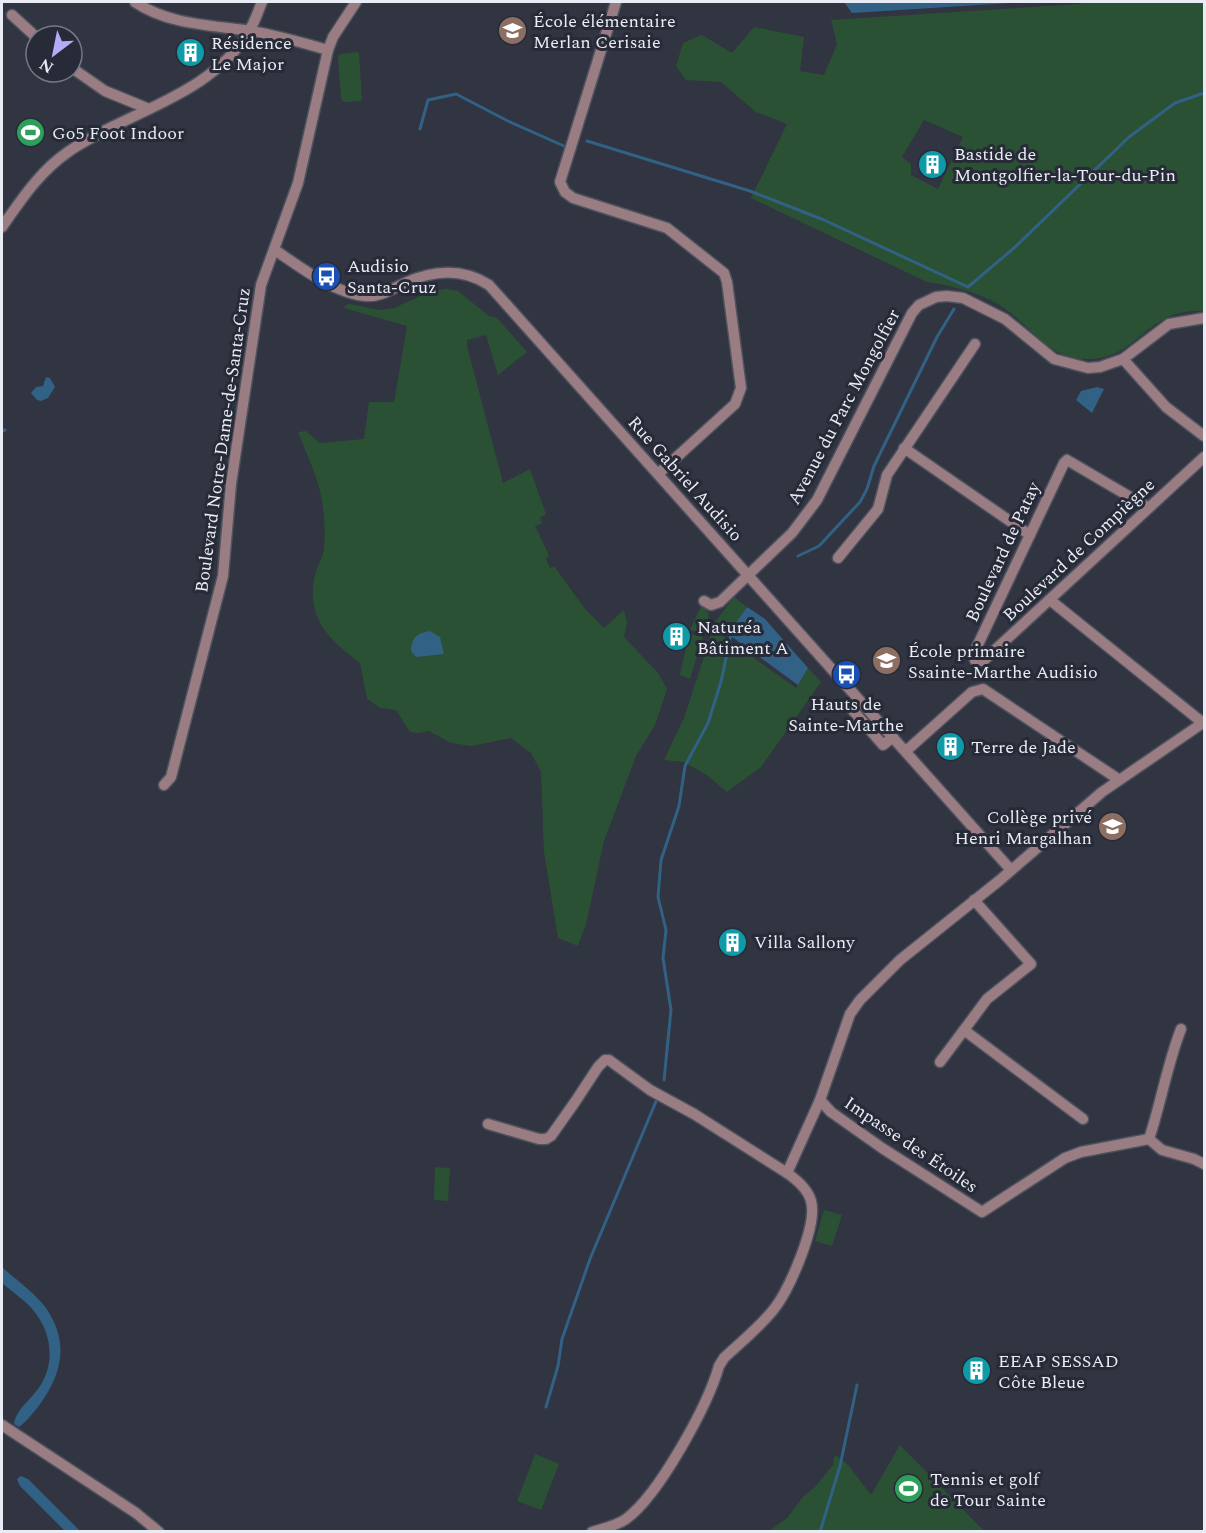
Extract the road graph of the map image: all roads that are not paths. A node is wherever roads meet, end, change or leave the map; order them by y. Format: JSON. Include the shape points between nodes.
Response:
{"nodes":[{"id":1,"x":135,"y":2,"type":"edge"},
{"id":2,"x":262,"y":2,"type":"edge"},
{"id":3,"x":356,"y":2,"type":"edge"},
{"id":4,"x":616,"y":2,"type":"edge"},
{"id":5,"x":12,"y":15,"type":"dead end"},
{"id":6,"x":24,"y":26,"type":"edge"},
{"id":7,"x":250,"y":31,"type":"junction"},
{"id":8,"x":328,"y":50,"type":"junction"},
{"id":9,"x":84,"y":76,"type":"edge"},
{"id":10,"x":149,"y":109,"type":"junction"},
{"id":11,"x":2,"y":227,"type":"edge"},
{"id":12,"x":275,"y":250,"type":"junction"},
{"id":13,"x":1204,"y":318,"type":"edge"},
{"id":14,"x":975,"y":344,"type":"dead end"},
{"id":15,"x":1123,"y":359,"type":"junction"},
{"id":16,"x":1204,"y":436,"type":"edge"},
{"id":17,"x":904,"y":448,"type":"junction"},
{"id":18,"x":1204,"y":457,"type":"edge"},
{"id":19,"x":658,"y":474,"type":"junction"},
{"id":20,"x":1149,"y":508,"type":"junction"},
{"id":21,"x":1030,"y":535,"type":"junction"},
{"id":22,"x":838,"y":558,"type":"dead end"},
{"id":23,"x":749,"y":574,"type":"junction"},
{"id":24,"x":1050,"y":600,"type":"junction"},
{"id":25,"x":704,"y":601,"type":"dead end"},
{"id":26,"x":975,"y":660,"type":"joint"},
{"id":27,"x":849,"y":706,"type":"dead end"},
{"id":28,"x":1204,"y":723,"type":"edge"},
{"id":29,"x":893,"y":737,"type":"junction"},
{"id":30,"x":906,"y":751,"type":"junction"},
{"id":31,"x":1118,"y":779,"type":"junction"},
{"id":32,"x":164,"y":785,"type":"dead end"},
{"id":33,"x":1011,"y":870,"type":"junction"},
{"id":34,"x":974,"y":900,"type":"junction"},
{"id":35,"x":1181,"y":1029,"type":"dead end"},
{"id":36,"x":964,"y":1030,"type":"junction"},
{"id":37,"x":940,"y":1062,"type":"dead end"},
{"id":38,"x":820,"y":1100,"type":"junction"},
{"id":39,"x":1083,"y":1119,"type":"dead end"},
{"id":40,"x":488,"y":1124,"type":"dead end"},
{"id":41,"x":1149,"y":1139,"type":"junction"},
{"id":42,"x":1204,"y":1164,"type":"edge"},
{"id":43,"x":788,"y":1173,"type":"junction"},
{"id":44,"x":3,"y":1426,"type":"edge"},
{"id":45,"x":159,"y":1532,"type":"edge"},
{"id":46,"x":592,"y":1532,"type":"edge"}],
"edges":[{"from":1,"to":7,"type":"street","via":[[174,19]]},
{"from":2,"to":7,"type":"street"},
{"from":3,"to":8,"type":"street","name":"Boulevard Notre-Dame-de-Santa-Cruz"},
{"from":4,"to":19,"type":"street","via":[[560,182],[573,198],[667,228],[723,273],[741,388],[735,404]]},
{"from":5,"to":6,"type":"street"},
{"from":7,"to":8,"type":"street"},
{"from":7,"to":10,"type":"street","via":[[206,77]]},
{"from":8,"to":12,"type":"street","name":"Boulevard Notre-Dame-de-Santa-Cruz","via":[[298,183]]},
{"from":9,"to":10,"type":"street","via":[[105,91]]},
{"from":10,"to":11,"type":"street","via":[[67,152],[41,175]]},
{"from":12,"to":19,"type":"street","name":"Rue Gabriel Audisio","via":[[330,284],[364,296],[387,293],[406,282],[437,273],[461,273],[480,279],[498,292]]},
{"from":12,"to":32,"type":"street","name":"Boulevard Notre-Dame-de-Santa-Cruz","via":[[261,285],[231,484],[223,576],[171,777]]},
{"from":13,"to":15,"type":"street","name":"Avenue du Parc Mongolfier","via":[[1169,324]]},
{"from":14,"to":17,"type":"street"},
{"from":15,"to":16,"type":"street","via":[[1166,407]]},
{"from":15,"to":23,"type":"street","name":"Avenue du Parc Mongolfier","via":[[1100,367],[1076,366],[1054,359],[1005,319],[963,298],[936,297],[918,305],[817,500],[792,533]]},
{"from":17,"to":21,"type":"street"},
{"from":17,"to":22,"type":"street","via":[[887,475],[878,509]]},
{"from":18,"to":20,"type":"street","name":"Boulevard de Compiègne"},
{"from":19,"to":23,"type":"street","name":"Rue Gabriel Audisio"},
{"from":20,"to":21,"type":"street","name":"Boulevard de Patay","via":[[1067,460]]},
{"from":20,"to":24,"type":"street","name":"Boulevard de Compiègne"},
{"from":21,"to":26,"type":"street","name":"Boulevard de Patay","via":[[974,653]]},
{"from":23,"to":25,"type":"street","name":"Avenue du Parc Mongolfier","via":[[720,602]]},
{"from":23,"to":29,"type":"street","name":"Rue Gabriel Audisio"},
{"from":24,"to":26,"type":"street","name":"Boulevard de Compiègne","via":[[983,661]]},
{"from":24,"to":28,"type":"street"},
{"from":27,"to":29,"type":"street","via":[[883,745]]},
{"from":28,"to":31,"type":"street"},
{"from":29,"to":30,"type":"street","name":"Rue Gabriel Audisio"},
{"from":30,"to":31,"type":"street","via":[[972,692],[983,689]]},
{"from":30,"to":33,"type":"street","name":"Rue Gabriel Audisio"},
{"from":31,"to":33,"type":"street"},
{"from":33,"to":34,"type":"street"},
{"from":34,"to":36,"type":"street","via":[[1031,964],[987,999]]},
{"from":34,"to":38,"type":"street","via":[[900,960],[860,1000],[850,1014]]},
{"from":35,"to":41,"type":"street"},
{"from":36,"to":37,"type":"street"},
{"from":36,"to":39,"type":"street"},
{"from":38,"to":41,"type":"street","name":"Impasse des Étoiles","via":[[882,1148],[982,1212],[1065,1158]]},
{"from":38,"to":43,"type":"street"},
{"from":40,"to":43,"type":"street","via":[[546,1139],[598,1067],[609,1060],[650,1090]]},
{"from":41,"to":42,"type":"street","via":[[1162,1150]]},
{"from":43,"to":46,"type":"street","via":[[808,1194],[813,1211],[789,1284],[775,1309],[724,1358],[697,1418],[664,1475],[629,1516],[616,1525]]},
{"from":44,"to":45,"type":"street"}]}
